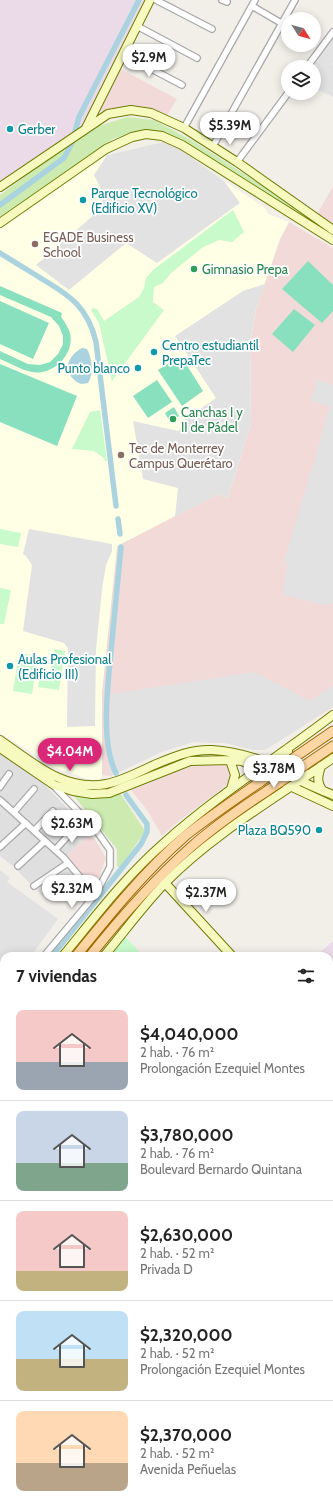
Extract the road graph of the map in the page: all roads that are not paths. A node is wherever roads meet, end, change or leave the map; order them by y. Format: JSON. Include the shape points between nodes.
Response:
{"nodes":[{"id":1,"x":150,"y":0,"type":"edge"},
{"id":2,"x":156,"y":0,"type":"edge"},
{"id":3,"x":255,"y":0,"type":"edge"},
{"id":4,"x":295,"y":0,"type":"edge"},
{"id":5,"x":252,"y":6,"type":"junction"},
{"id":6,"x":288,"y":12,"type":"edge"},
{"id":7,"x":281,"y":23,"type":"joint"},
{"id":8,"x":137,"y":26,"type":"junction"},
{"id":9,"x":212,"y":29,"type":"dead end"},
{"id":10,"x":333,"y":32,"type":"edge"},
{"id":11,"x":123,"y":54,"type":"junction"},
{"id":12,"x":197,"y":58,"type":"dead end"},
{"id":13,"x":312,"y":60,"type":"edge"},
{"id":14,"x":182,"y":85,"type":"dead end"},
{"id":15,"x":283,"y":100,"type":"edge"},
{"id":16,"x":96,"y":109,"type":"junction"},
{"id":17,"x":108,"y":114,"type":"junction"},
{"id":18,"x":184,"y":128,"type":"junction"},
{"id":19,"x":83,"y":130,"type":"junction"},
{"id":20,"x":213,"y":146,"type":"junction"},
{"id":21,"x":237,"y":162,"type":"junction"},
{"id":22,"x":0,"y":187,"type":"edge"},
{"id":23,"x":0,"y":223,"type":"edge"},
{"id":24,"x":333,"y":230,"type":"edge"},
{"id":25,"x":333,"y":240,"type":"edge"},
{"id":26,"x":333,"y":715,"type":"edge"},
{"id":27,"x":333,"y":732,"type":"edge"},
{"id":28,"x":0,"y":740,"type":"edge"},
{"id":29,"x":333,"y":746,"type":"edge"},
{"id":30,"x":0,"y":748,"type":"edge"},
{"id":31,"x":288,"y":748,"type":"junction"},
{"id":32,"x":243,"y":758,"type":"junction"},
{"id":33,"x":333,"y":758,"type":"edge"},
{"id":34,"x":230,"y":760,"type":"junction"},
{"id":35,"x":268,"y":763,"type":"junction"},
{"id":36,"x":322,"y":766,"type":"junction"},
{"id":37,"x":259,"y":770,"type":"junction"},
{"id":38,"x":312,"y":772,"type":"junction"},
{"id":39,"x":9,"y":774,"type":"dead end"},
{"id":40,"x":299,"y":780,"type":"junction"},
{"id":41,"x":242,"y":782,"type":"junction"},
{"id":42,"x":54,"y":785,"type":"junction"},
{"id":43,"x":290,"y":786,"type":"junction"},
{"id":44,"x":0,"y":787,"type":"edge"},
{"id":45,"x":34,"y":789,"type":"dead end"},
{"id":46,"x":231,"y":789,"type":"junction"},
{"id":47,"x":323,"y":791,"type":"junction"},
{"id":48,"x":278,"y":794,"type":"junction"},
{"id":49,"x":333,"y":795,"type":"edge"},
{"id":50,"x":2,"y":802,"type":"edge"},
{"id":51,"x":333,"y":806,"type":"edge"},
{"id":52,"x":0,"y":809,"type":"edge"},
{"id":53,"x":53,"y":811,"type":"dead end"},
{"id":54,"x":14,"y":812,"type":"junction"},
{"id":55,"x":26,"y":822,"type":"junction"},
{"id":56,"x":77,"y":826,"type":"dead end"},
{"id":57,"x":34,"y":831,"type":"junction"},
{"id":58,"x":45,"y":840,"type":"junction"},
{"id":59,"x":0,"y":847,"type":"edge"},
{"id":60,"x":55,"y":850,"type":"junction"},
{"id":61,"x":68,"y":863,"type":"junction"},
{"id":62,"x":18,"y":866,"type":"dead end"},
{"id":63,"x":165,"y":883,"type":"junction"},
{"id":64,"x":34,"y":886,"type":"dead end"},
{"id":65,"x":95,"y":894,"type":"junction"},
{"id":66,"x":47,"y":952,"type":"edge"},
{"id":67,"x":66,"y":952,"type":"edge"},
{"id":68,"x":79,"y":952,"type":"edge"},
{"id":69,"x":93,"y":952,"type":"edge"},
{"id":70,"x":107,"y":952,"type":"edge"},
{"id":71,"x":228,"y":952,"type":"edge"}],
"edges":[{"from":1,"to":8,"type":"main road"},
{"from":2,"to":9,"type":"street"},
{"from":3,"to":5,"type":"street"},
{"from":4,"to":6,"type":"street"},
{"from":5,"to":7,"type":"street"},
{"from":5,"to":18,"type":"street"},
{"from":7,"to":20,"type":"street"},
{"from":8,"to":11,"type":"main road"},
{"from":8,"to":12,"type":"street"},
{"from":10,"to":13,"type":"street"},
{"from":11,"to":14,"type":"street"},
{"from":11,"to":16,"type":"main road"},
{"from":15,"to":21,"type":"street"},
{"from":16,"to":17,"type":"main road"},
{"from":16,"to":19,"type":"main road"},
{"from":17,"to":18,"type":"main road","via":[[131,110],[151,113]]},
{"from":17,"to":19,"type":"main road"},
{"from":18,"to":20,"type":"main road"},
{"from":19,"to":22,"type":"main road"},
{"from":20,"to":21,"type":"main road"},
{"from":21,"to":24,"type":"main road"},
{"from":23,"to":25,"type":"main road","via":[[106,149],[132,137],[146,134],[162,136],[182,145]]},
{"from":26,"to":31,"type":"main road"},
{"from":27,"to":68,"type":"main road","bridge":true,"via":[[185,836],[136,883]]},
{"from":28,"to":32,"type":"main road","via":[[57,778],[74,784],[106,784],[192,751],[212,750]]},
{"from":29,"to":69,"type":"main road","bridge":true,"via":[[232,814],[192,846],[144,892]]},
{"from":30,"to":42,"type":"main road"},
{"from":31,"to":35,"type":"main road"},
{"from":31,"to":38,"type":"main road","via":[[289,760],[305,772]]},
{"from":32,"to":34,"type":"main road"},
{"from":32,"to":35,"type":"main road"},
{"from":32,"to":37,"type":"main road"},
{"from":33,"to":36,"type":"main road"},
{"from":34,"to":42,"type":"main road","via":[[190,760],[109,793],[92,794]]},
{"from":34,"to":46,"type":"main road","via":[[235,775]]},
{"from":35,"to":37,"type":"main road"},
{"from":35,"to":40,"type":"main road"},
{"from":36,"to":38,"type":"main road"},
{"from":36,"to":47,"type":"main road","via":[[318,780]]},
{"from":37,"to":41,"type":"main road"},
{"from":37,"to":43,"type":"main road"},
{"from":38,"to":40,"type":"main road"},
{"from":39,"to":44,"type":"street"},
{"from":40,"to":43,"type":"main road"},
{"from":40,"to":47,"type":"main road"},
{"from":41,"to":46,"type":"main road"},
{"from":41,"to":48,"type":"main road","via":[[259,778],[275,786]]},
{"from":42,"to":65,"type":"street","via":[[96,830],[110,850],[110,867]]},
{"from":43,"to":48,"type":"main road"},
{"from":43,"to":51,"type":"main road"},
{"from":45,"to":54,"type":"street"},
{"from":46,"to":67,"type":"main road","via":[[140,865]]},
{"from":47,"to":49,"type":"main road"},
{"from":48,"to":63,"type":"main road","via":[[196,854]]},
{"from":50,"to":52,"type":"street"},
{"from":50,"to":54,"type":"street"},
{"from":53,"to":57,"type":"street"},
{"from":54,"to":55,"type":"street"},
{"from":55,"to":57,"type":"street"},
{"from":55,"to":59,"type":"street"},
{"from":56,"to":60,"type":"street"},
{"from":57,"to":58,"type":"street"},
{"from":58,"to":60,"type":"street"},
{"from":58,"to":62,"type":"street"},
{"from":60,"to":61,"type":"street"},
{"from":61,"to":64,"type":"street"},
{"from":61,"to":65,"type":"street"},
{"from":63,"to":70,"type":"main road"},
{"from":63,"to":71,"type":"main road"},
{"from":65,"to":66,"type":"street"}]}
